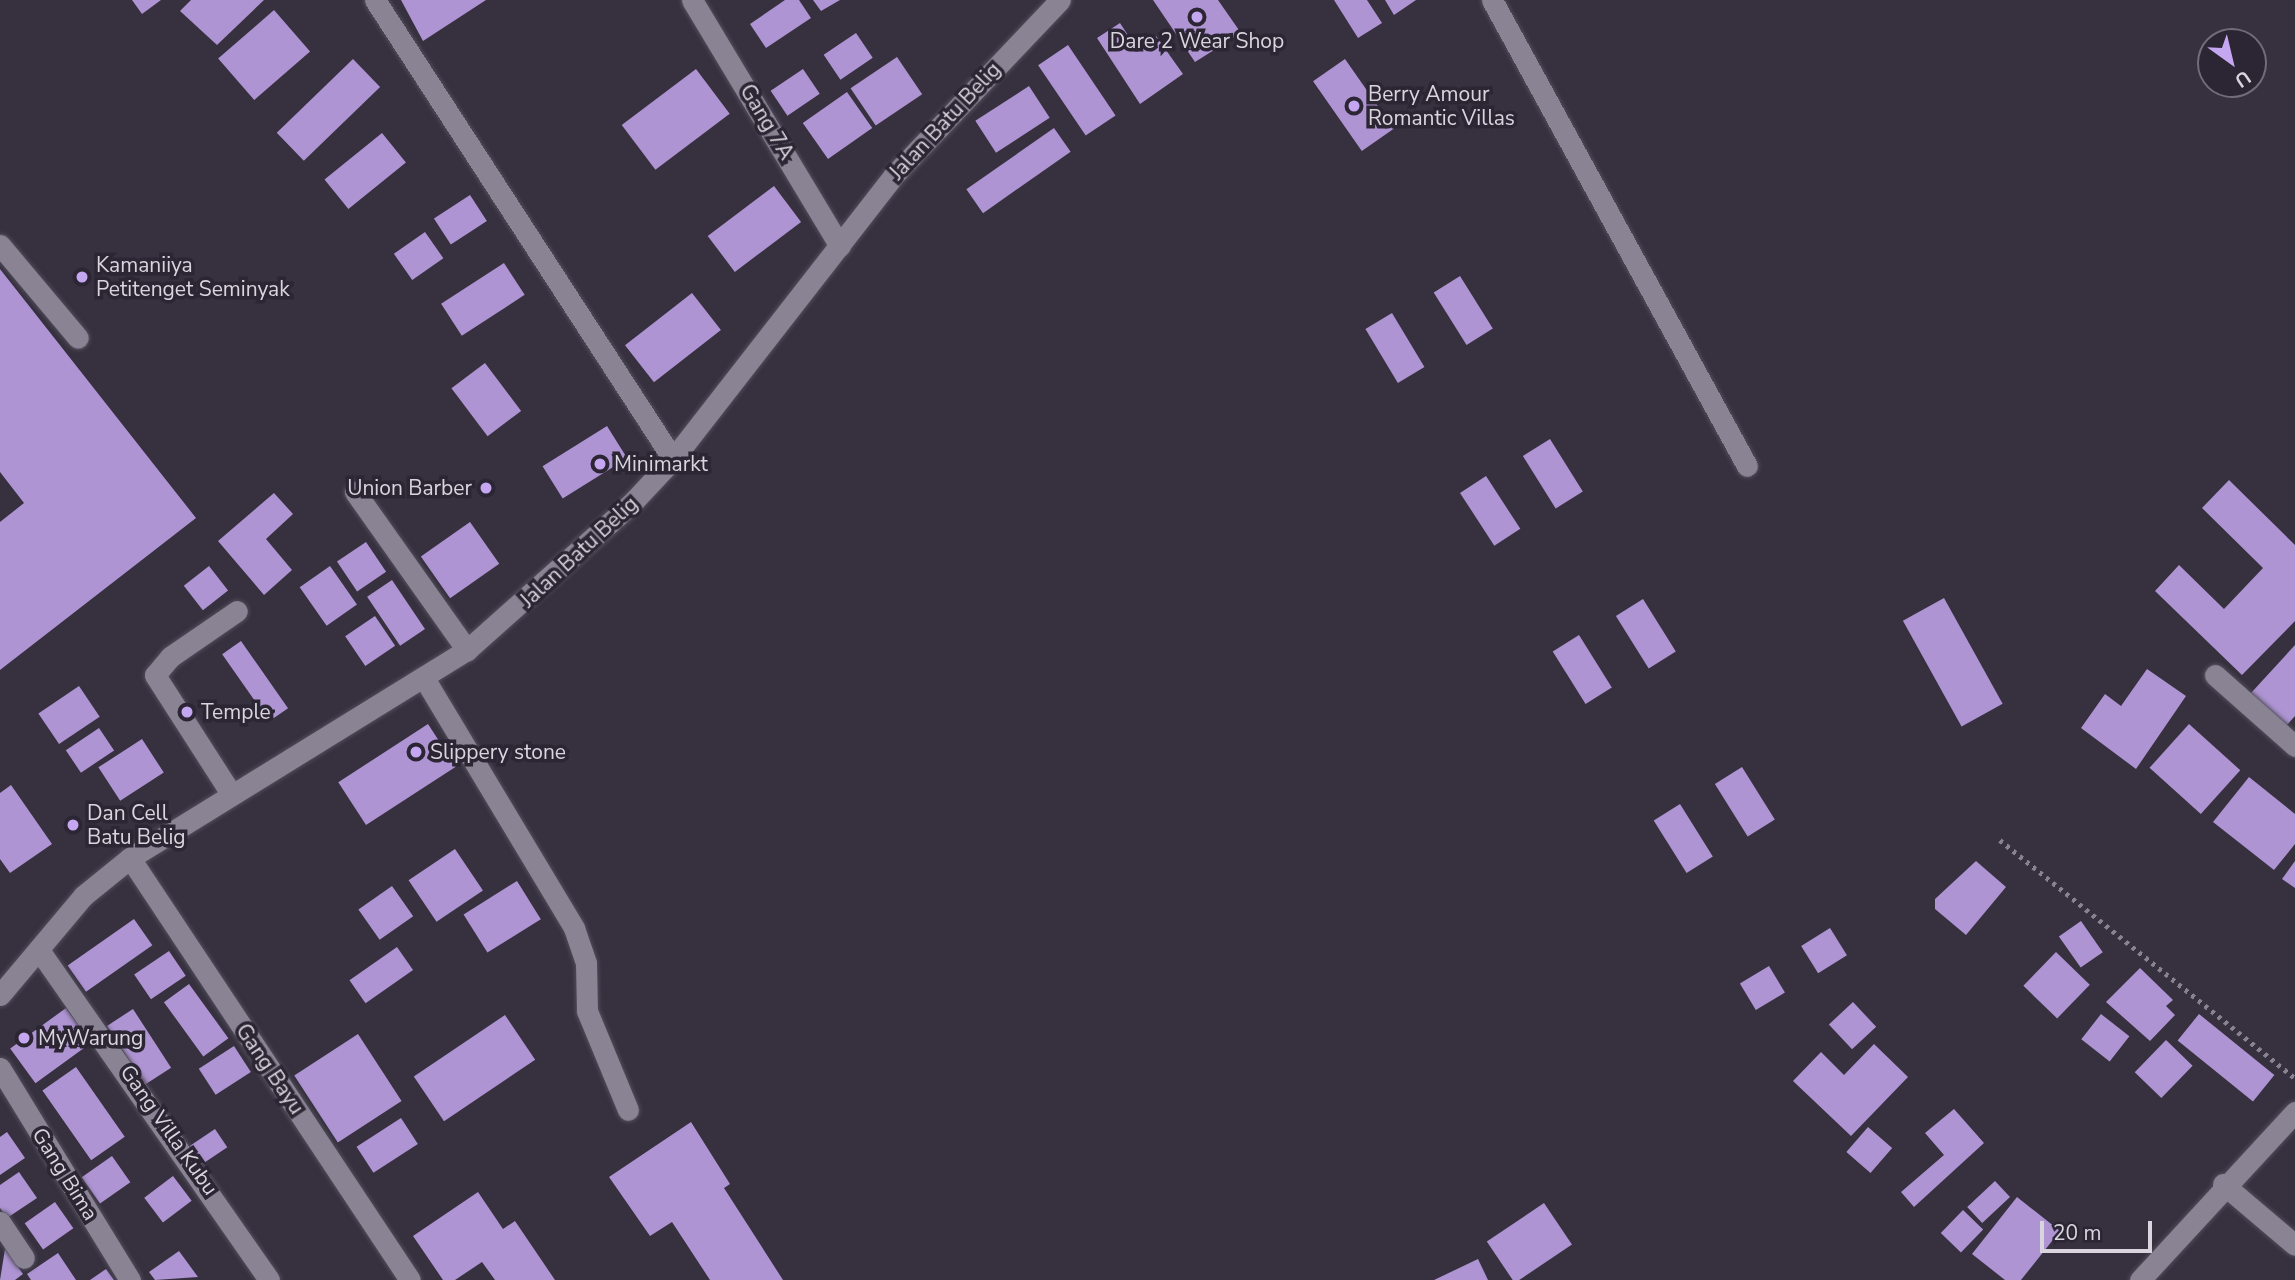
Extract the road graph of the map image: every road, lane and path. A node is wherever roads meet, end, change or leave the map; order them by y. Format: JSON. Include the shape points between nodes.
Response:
{"nodes":[{"id":1,"x":375,"y":0,"type":"edge"},
{"id":2,"x":692,"y":0,"type":"edge"},
{"id":3,"x":1060,"y":0,"type":"edge"},
{"id":4,"x":1492,"y":0,"type":"edge"},
{"id":5,"x":0,"y":245,"type":"edge"},
{"id":6,"x":840,"y":246,"type":"junction"},
{"id":7,"x":78,"y":338,"type":"dead end"},
{"id":8,"x":673,"y":459,"type":"junction"},
{"id":9,"x":1747,"y":466,"type":"dead end"},
{"id":10,"x":355,"y":492,"type":"dead end"},
{"id":11,"x":237,"y":611,"type":"dead end"},
{"id":12,"x":467,"y":650,"type":"junction"},
{"id":13,"x":2215,"y":675,"type":"dead end"},
{"id":14,"x":424,"y":678,"type":"junction"},
{"id":15,"x":2295,"y":746,"type":"edge"},
{"id":16,"x":230,"y":792,"type":"junction"},
{"id":17,"x":2000,"y":840,"type":"dead end"},
{"id":18,"x":130,"y":858,"type":"junction"},
{"id":19,"x":39,"y":950,"type":"junction"},
{"id":20,"x":0,"y":995,"type":"edge"},
{"id":21,"x":0,"y":1068,"type":"edge"},
{"id":22,"x":2295,"y":1079,"type":"edge"},
{"id":23,"x":628,"y":1110,"type":"dead end"},
{"id":24,"x":2295,"y":1112,"type":"edge"},
{"id":25,"x":2223,"y":1184,"type":"junction"},
{"id":26,"x":0,"y":1222,"type":"edge"},
{"id":27,"x":2295,"y":1245,"type":"edge"},
{"id":28,"x":24,"y":1258,"type":"dead end"},
{"id":29,"x":130,"y":1280,"type":"edge"},
{"id":30,"x":269,"y":1280,"type":"edge"},
{"id":31,"x":410,"y":1280,"type":"edge"},
{"id":32,"x":2140,"y":1280,"type":"edge"}],
"edges":[{"from":1,"to":8,"type":"street"},
{"from":2,"to":6,"type":"street","name":"Gang 7A"},
{"from":3,"to":6,"type":"street","name":"Jalan Batu Belig","via":[[940,122]]},
{"from":4,"to":9,"type":"street"},
{"from":5,"to":7,"type":"street"},
{"from":6,"to":8,"type":"street","name":"Jalan Batu Belig"},
{"from":8,"to":12,"type":"street","name":"Jalan Batu Belig","via":[[535,594]]},
{"from":10,"to":12,"type":"street"},
{"from":11,"to":16,"type":"street","via":[[170,657],[155,675]]},
{"from":12,"to":14,"type":"street","name":"Jalan Batu Belig"},
{"from":13,"to":15,"type":"street"},
{"from":14,"to":16,"type":"street","name":"Jalan Batu Belig"},
{"from":14,"to":23,"type":"street","via":[[574,928],[586,963],[587,1011]]},
{"from":16,"to":18,"type":"street","name":"Jalan Batu Belig"},
{"from":17,"to":22,"type":"path"},
{"from":18,"to":19,"type":"street","name":"Jalan Batu Belig","via":[[83,896]]},
{"from":18,"to":31,"type":"street","name":"Gang Bayu"},
{"from":19,"to":20,"type":"street","name":"Jalan Batu Belig"},
{"from":19,"to":30,"type":"street","name":"Gang Villa Kubu"},
{"from":21,"to":29,"type":"street","name":"Gang Bima"},
{"from":24,"to":25,"type":"street"},
{"from":25,"to":27,"type":"street"},
{"from":25,"to":32,"type":"street"},
{"from":26,"to":28,"type":"street"}]}
